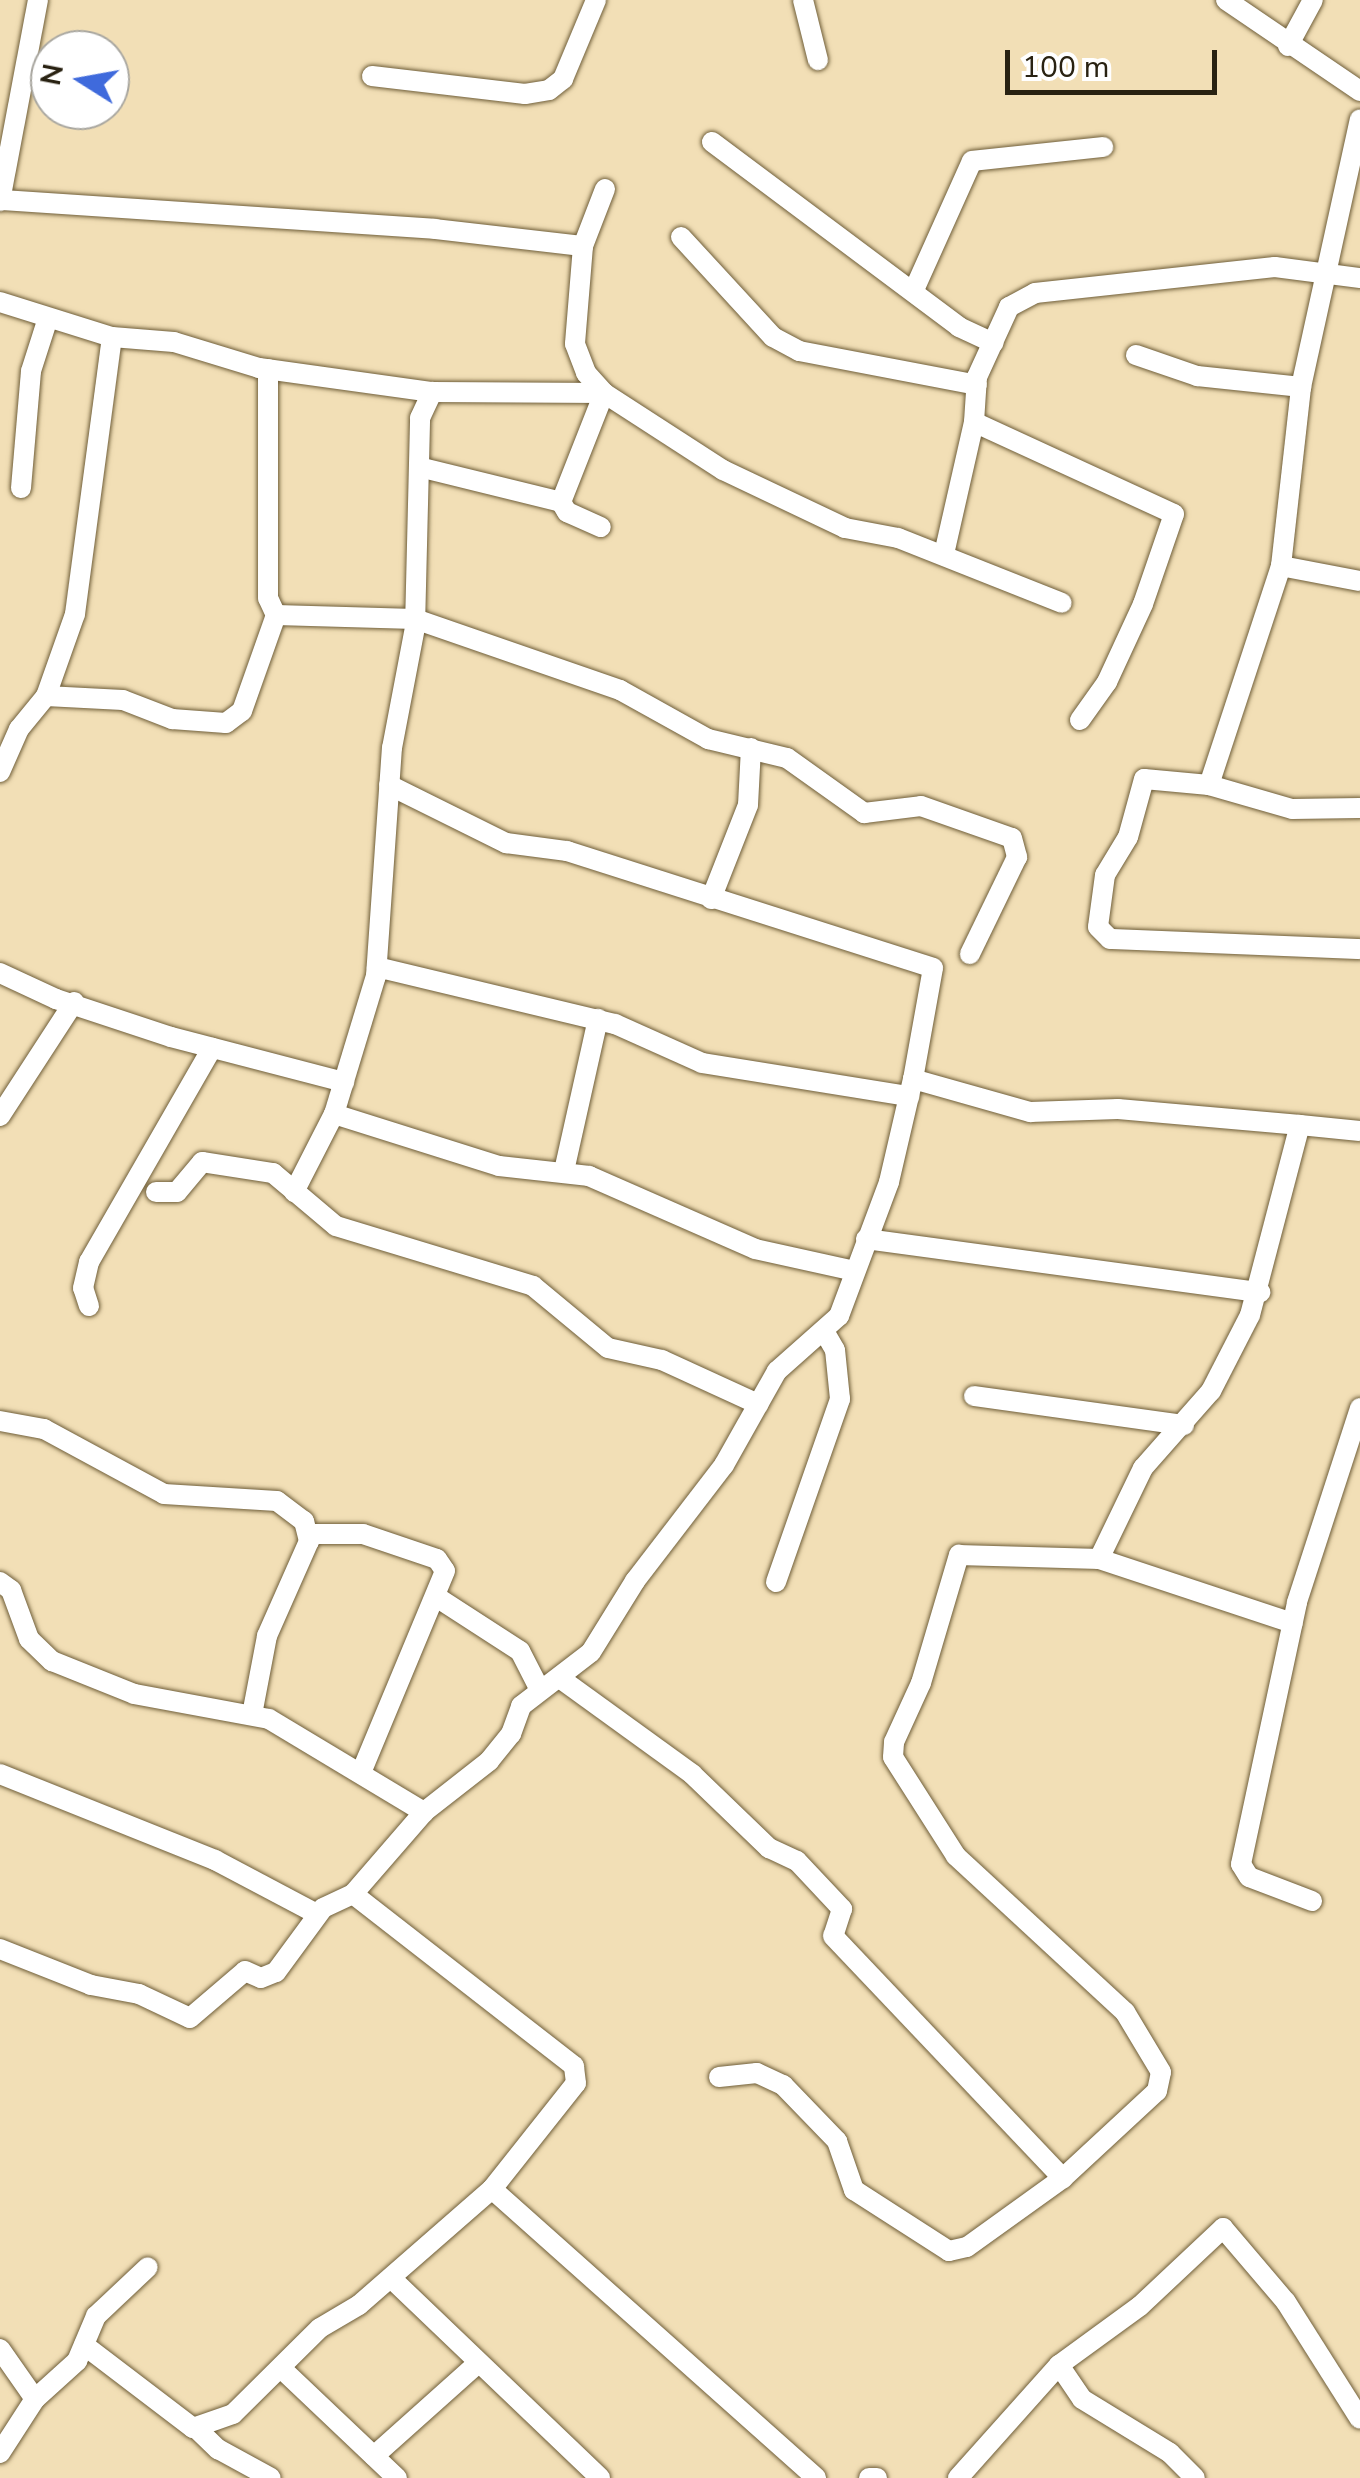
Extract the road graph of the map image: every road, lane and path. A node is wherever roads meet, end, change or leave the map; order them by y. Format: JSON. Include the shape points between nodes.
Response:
{"nodes":[{"id":1,"x":38,"y":0,"type":"edge"},
{"id":2,"x":596,"y":0,"type":"edge"},
{"id":3,"x":803,"y":0,"type":"edge"},
{"id":4,"x":1226,"y":0,"type":"edge"},
{"id":5,"x":1313,"y":0,"type":"edge"},
{"id":6,"x":1288,"y":46,"type":"junction"},
{"id":7,"x":818,"y":60,"type":"dead end"},
{"id":8,"x":372,"y":76,"type":"dead end"},
{"id":9,"x":1360,"y":91,"type":"edge"},
{"id":10,"x":9,"y":108,"type":"edge"},
{"id":11,"x":1360,"y":120,"type":"edge"},
{"id":12,"x":712,"y":142,"type":"dead end"},
{"id":13,"x":1103,"y":148,"type":"dead end"},
{"id":14,"x":605,"y":189,"type":"dead end"},
{"id":15,"x":0,"y":201,"type":"edge"},
{"id":16,"x":680,"y":237,"type":"dead end"},
{"id":17,"x":583,"y":246,"type":"junction"},
{"id":18,"x":1326,"y":270,"type":"junction"},
{"id":19,"x":1360,"y":278,"type":"edge"},
{"id":20,"x":914,"y":290,"type":"junction"},
{"id":21,"x":0,"y":302,"type":"edge"},
{"id":22,"x":48,"y":318,"type":"junction"},
{"id":23,"x":112,"y":338,"type":"junction"},
{"id":24,"x":994,"y":343,"type":"junction"},
{"id":25,"x":1136,"y":354,"type":"dead end"},
{"id":26,"x":268,"y":369,"type":"junction"},
{"id":27,"x":977,"y":385,"type":"junction"},
{"id":28,"x":1301,"y":387,"type":"junction"},
{"id":29,"x":432,"y":392,"type":"junction"},
{"id":30,"x":604,"y":393,"type":"junction"},
{"id":31,"x":974,"y":422,"type":"junction"},
{"id":32,"x":423,"y":468,"type":"junction"},
{"id":33,"x":21,"y":488,"type":"dead end"},
{"id":34,"x":561,"y":502,"type":"junction"},
{"id":35,"x":601,"y":527,"type":"dead end"},
{"id":36,"x":944,"y":554,"type":"junction"},
{"id":37,"x":1280,"y":566,"type":"junction"},
{"id":38,"x":1360,"y":581,"type":"edge"},
{"id":39,"x":1062,"y":603,"type":"dead end"},
{"id":40,"x":276,"y":615,"type":"junction"},
{"id":41,"x":415,"y":619,"type":"junction"},
{"id":42,"x":46,"y":696,"type":"junction"},
{"id":43,"x":1080,"y":720,"type":"dead end"},
{"id":44,"x":751,"y":748,"type":"junction"},
{"id":45,"x":0,"y":772,"type":"edge"},
{"id":46,"x":389,"y":785,"type":"junction"},
{"id":47,"x":1209,"y":785,"type":"junction"},
{"id":48,"x":1360,"y":808,"type":"edge"},
{"id":49,"x":711,"y":899,"type":"junction"},
{"id":50,"x":1360,"y":949,"type":"edge"},
{"id":51,"x":970,"y":954,"type":"dead end"},
{"id":52,"x":377,"y":967,"type":"junction"},
{"id":53,"x":0,"y":973,"type":"edge"},
{"id":54,"x":74,"y":1002,"type":"junction"},
{"id":55,"x":598,"y":1020,"type":"junction"},
{"id":56,"x":212,"y":1048,"type":"junction"},
{"id":57,"x":344,"y":1082,"type":"junction"},
{"id":58,"x":911,"y":1087,"type":"junction"},
{"id":59,"x":334,"y":1114,"type":"junction"},
{"id":60,"x":0,"y":1116,"type":"edge"},
{"id":61,"x":1300,"y":1125,"type":"junction"},
{"id":62,"x":1360,"y":1131,"type":"edge"},
{"id":63,"x":564,"y":1171,"type":"junction"},
{"id":64,"x":156,"y":1192,"type":"dead end"},
{"id":65,"x":294,"y":1192,"type":"junction"},
{"id":66,"x":866,"y":1239,"type":"junction"},
{"id":67,"x":854,"y":1271,"type":"junction"},
{"id":68,"x":1260,"y":1292,"type":"junction"},
{"id":69,"x":90,"y":1306,"type":"dead end"},
{"id":70,"x":825,"y":1333,"type":"junction"},
{"id":71,"x":974,"y":1396,"type":"dead end"},
{"id":72,"x":758,"y":1404,"type":"junction"},
{"id":73,"x":1360,"y":1408,"type":"edge"},
{"id":74,"x":0,"y":1421,"type":"edge"},
{"id":75,"x":1184,"y":1425,"type":"junction"},
{"id":76,"x":310,"y":1534,"type":"junction"},
{"id":77,"x":1099,"y":1559,"type":"junction"},
{"id":78,"x":0,"y":1582,"type":"edge"},
{"id":79,"x":776,"y":1582,"type":"dead end"},
{"id":80,"x":438,"y":1598,"type":"junction"},
{"id":81,"x":1293,"y":1624,"type":"junction"},
{"id":82,"x":562,"y":1679,"type":"junction"},
{"id":83,"x":540,"y":1690,"type":"junction"},
{"id":84,"x":252,"y":1715,"type":"junction"},
{"id":85,"x":361,"y":1773,"type":"junction"},
{"id":86,"x":0,"y":1774,"type":"edge"},
{"id":87,"x":424,"y":1812,"type":"junction"},
{"id":88,"x":352,"y":1894,"type":"junction"},
{"id":89,"x":1312,"y":1901,"type":"dead end"},
{"id":90,"x":317,"y":1914,"type":"junction"},
{"id":91,"x":0,"y":1949,"type":"edge"},
{"id":92,"x":720,"y":2078,"type":"dead end"},
{"id":93,"x":1063,"y":2178,"type":"junction"},
{"id":94,"x":492,"y":2189,"type":"junction"},
{"id":95,"x":148,"y":2267,"type":"dead end"},
{"id":96,"x":391,"y":2278,"type":"junction"},
{"id":97,"x":84,"y":2345,"type":"junction"},
{"id":98,"x":0,"y":2349,"type":"edge"},
{"id":99,"x":478,"y":2363,"type":"junction"},
{"id":100,"x":1059,"y":2365,"type":"junction"},
{"id":101,"x":282,"y":2370,"type":"junction"},
{"id":102,"x":35,"y":2399,"type":"junction"},
{"id":103,"x":1360,"y":2419,"type":"edge"},
{"id":104,"x":198,"y":2430,"type":"junction"},
{"id":105,"x":0,"y":2453,"type":"edge"},
{"id":106,"x":374,"y":2456,"type":"junction"},
{"id":107,"x":271,"y":2478,"type":"edge"},
{"id":108,"x":397,"y":2478,"type":"edge"},
{"id":109,"x":600,"y":2478,"type":"edge"},
{"id":110,"x":816,"y":2478,"type":"edge"},
{"id":111,"x":958,"y":2478,"type":"edge"},
{"id":112,"x":1195,"y":2478,"type":"edge"}],
"edges":[{"from":1,"to":10,"type":"street"},
{"from":2,"to":8,"type":"street","via":[[563,79],[550,90],[525,94]]},
{"from":3,"to":7,"type":"street"},
{"from":4,"to":6,"type":"street"},
{"from":5,"to":6,"type":"street"},
{"from":6,"to":9,"type":"street"},
{"from":10,"to":15,"type":"street"},
{"from":11,"to":18,"type":"street"},
{"from":12,"to":20,"type":"street"},
{"from":13,"to":20,"type":"street","via":[[972,161]]},
{"from":14,"to":17,"type":"street"},
{"from":15,"to":17,"type":"street","via":[[216,212]]},
{"from":16,"to":27,"type":"street","via":[[773,337],[800,351]]},
{"from":17,"to":30,"type":"street","via":[[575,344]]},
{"from":18,"to":19,"type":"street"},
{"from":18,"to":24,"type":"street","via":[[1290,266],[1035,293],[1008,307]]},
{"from":18,"to":28,"type":"street"},
{"from":20,"to":24,"type":"street","via":[[959,327]]},
{"from":21,"to":22,"type":"street"},
{"from":22,"to":23,"type":"street"},
{"from":22,"to":33,"type":"street","via":[[30,370]]},
{"from":23,"to":26,"type":"street","via":[[174,342]]},
{"from":23,"to":42,"type":"street","via":[[96,424],[84,578]]},
{"from":24,"to":27,"type":"street"},
{"from":25,"to":28,"type":"street","via":[[1197,376]]},
{"from":26,"to":29,"type":"street"},
{"from":26,"to":40,"type":"street","via":[[268,598]]},
{"from":27,"to":31,"type":"street"},
{"from":28,"to":37,"type":"street"},
{"from":29,"to":30,"type":"street"},
{"from":29,"to":32,"type":"street","via":[[420,418]]},
{"from":30,"to":34,"type":"street"},
{"from":30,"to":36,"type":"street","via":[[779,498],[855,532]]},
{"from":31,"to":36,"type":"street"},
{"from":31,"to":43,"type":"street","via":[[1174,514],[1143,604]]},
{"from":32,"to":34,"type":"street"},
{"from":32,"to":41,"type":"street"},
{"from":34,"to":35,"type":"street","via":[[567,512]]},
{"from":36,"to":39,"type":"street"},
{"from":37,"to":38,"type":"street"},
{"from":37,"to":47,"type":"street"},
{"from":40,"to":41,"type":"street"},
{"from":40,"to":42,"type":"street","via":[[242,710],[226,722],[172,719],[123,700]]},
{"from":41,"to":44,"type":"street","via":[[620,690],[668,722]]},
{"from":41,"to":46,"type":"street"},
{"from":42,"to":45,"type":"street","via":[[19,729]]},
{"from":44,"to":49,"type":"street","via":[[748,805]]},
{"from":44,"to":51,"type":"street","via":[[787,758],[864,813],[921,806],[1012,838],[1017,857]]},
{"from":46,"to":49,"type":"street","via":[[506,843],[567,851]]},
{"from":46,"to":52,"type":"street"},
{"from":47,"to":48,"type":"street","via":[[1292,809]]},
{"from":47,"to":50,"type":"street","via":[[1141,782],[1128,837],[1105,876],[1099,933],[1110,939]]},
{"from":49,"to":58,"type":"street","via":[[934,968]]},
{"from":52,"to":55,"type":"street"},
{"from":52,"to":57,"type":"street"},
{"from":53,"to":54,"type":"street"},
{"from":54,"to":56,"type":"street"},
{"from":54,"to":60,"type":"street"},
{"from":55,"to":58,"type":"street","via":[[702,1063]]},
{"from":55,"to":63,"type":"street"},
{"from":56,"to":57,"type":"street","via":[[289,1062]]},
{"from":56,"to":69,"type":"street","via":[[90,1262],[84,1288]]},
{"from":57,"to":59,"type":"street"},
{"from":58,"to":61,"type":"street","via":[[1030,1112],[1118,1110]]},
{"from":58,"to":66,"type":"street","via":[[890,1182]]},
{"from":59,"to":63,"type":"street","via":[[499,1166]]},
{"from":59,"to":65,"type":"street"},
{"from":61,"to":62,"type":"street"},
{"from":61,"to":68,"type":"street"},
{"from":63,"to":67,"type":"street","via":[[754,1249]]},
{"from":64,"to":65,"type":"street","via":[[177,1192],[208,1161],[273,1173]]},
{"from":65,"to":72,"type":"street","via":[[336,1226],[533,1286],[608,1348],[662,1360]]},
{"from":66,"to":67,"type":"street"},
{"from":66,"to":68,"type":"street"},
{"from":67,"to":70,"type":"street"},
{"from":68,"to":75,"type":"street","via":[[1224,1370]]},
{"from":70,"to":72,"type":"street","via":[[790,1354]]},
{"from":70,"to":79,"type":"street","via":[[835,1350],[840,1399]]},
{"from":71,"to":75,"type":"street"},
{"from":72,"to":82,"type":"street","via":[[724,1465],[635,1582],[592,1652]]},
{"from":73,"to":81,"type":"street"},
{"from":74,"to":76,"type":"street","via":[[44,1429],[164,1494],[277,1501]]},
{"from":75,"to":77,"type":"street","via":[[1143,1468]]},
{"from":76,"to":80,"type":"street","via":[[363,1534],[437,1559],[444,1571]]},
{"from":76,"to":84,"type":"street","via":[[267,1636]]},
{"from":77,"to":81,"type":"street"},
{"from":77,"to":93,"type":"street","via":[[959,1556],[893,1750],[956,1856],[1118,2004],[1161,2072],[1157,2091]]},
{"from":78,"to":84,"type":"street","via":[[11,1590],[30,1640],[52,1662],[134,1694]]},
{"from":80,"to":83,"type":"street","via":[[520,1651]]},
{"from":80,"to":85,"type":"street"},
{"from":81,"to":89,"type":"street","via":[[1241,1864],[1249,1877]]},
{"from":82,"to":83,"type":"street"},
{"from":82,"to":93,"type":"street","via":[[692,1774],[768,1848],[797,1860],[842,1909],[833,1936]]},
{"from":83,"to":87,"type":"street","via":[[521,1706],[512,1734],[489,1760]]},
{"from":84,"to":85,"type":"street","via":[[284,1726]]},
{"from":85,"to":87,"type":"street"},
{"from":86,"to":90,"type":"street","via":[[215,1860]]},
{"from":87,"to":88,"type":"street"},
{"from":88,"to":90,"type":"street"},
{"from":88,"to":94,"type":"street","via":[[574,2066],[576,2084]]},
{"from":90,"to":91,"type":"street","via":[[276,1972],[262,1978],[246,1972],[190,2018],[139,1994],[91,1984]]},
{"from":92,"to":93,"type":"street","via":[[757,2073],[783,2085],[837,2141],[854,2190],[949,2250],[967,2246]]},
{"from":94,"to":96,"type":"street"},
{"from":94,"to":110,"type":"street"},
{"from":95,"to":97,"type":"street","via":[[96,2316]]},
{"from":96,"to":99,"type":"street"},
{"from":96,"to":101,"type":"street","via":[[320,2328]]},
{"from":97,"to":102,"type":"street","via":[[77,2361]]},
{"from":97,"to":104,"type":"street"},
{"from":98,"to":102,"type":"street"},
{"from":99,"to":106,"type":"street"},
{"from":99,"to":109,"type":"street"},
{"from":100,"to":103,"type":"street","via":[[1140,2306],[1223,2228],[1286,2302]]},
{"from":100,"to":111,"type":"street"},
{"from":100,"to":112,"type":"street","via":[[1082,2399],[1170,2453]]},
{"from":101,"to":104,"type":"street","via":[[242,2408]]},
{"from":101,"to":106,"type":"street"},
{"from":102,"to":105,"type":"street"},
{"from":104,"to":107,"type":"street","via":[[249,2470]]},
{"from":106,"to":108,"type":"street"}]}
